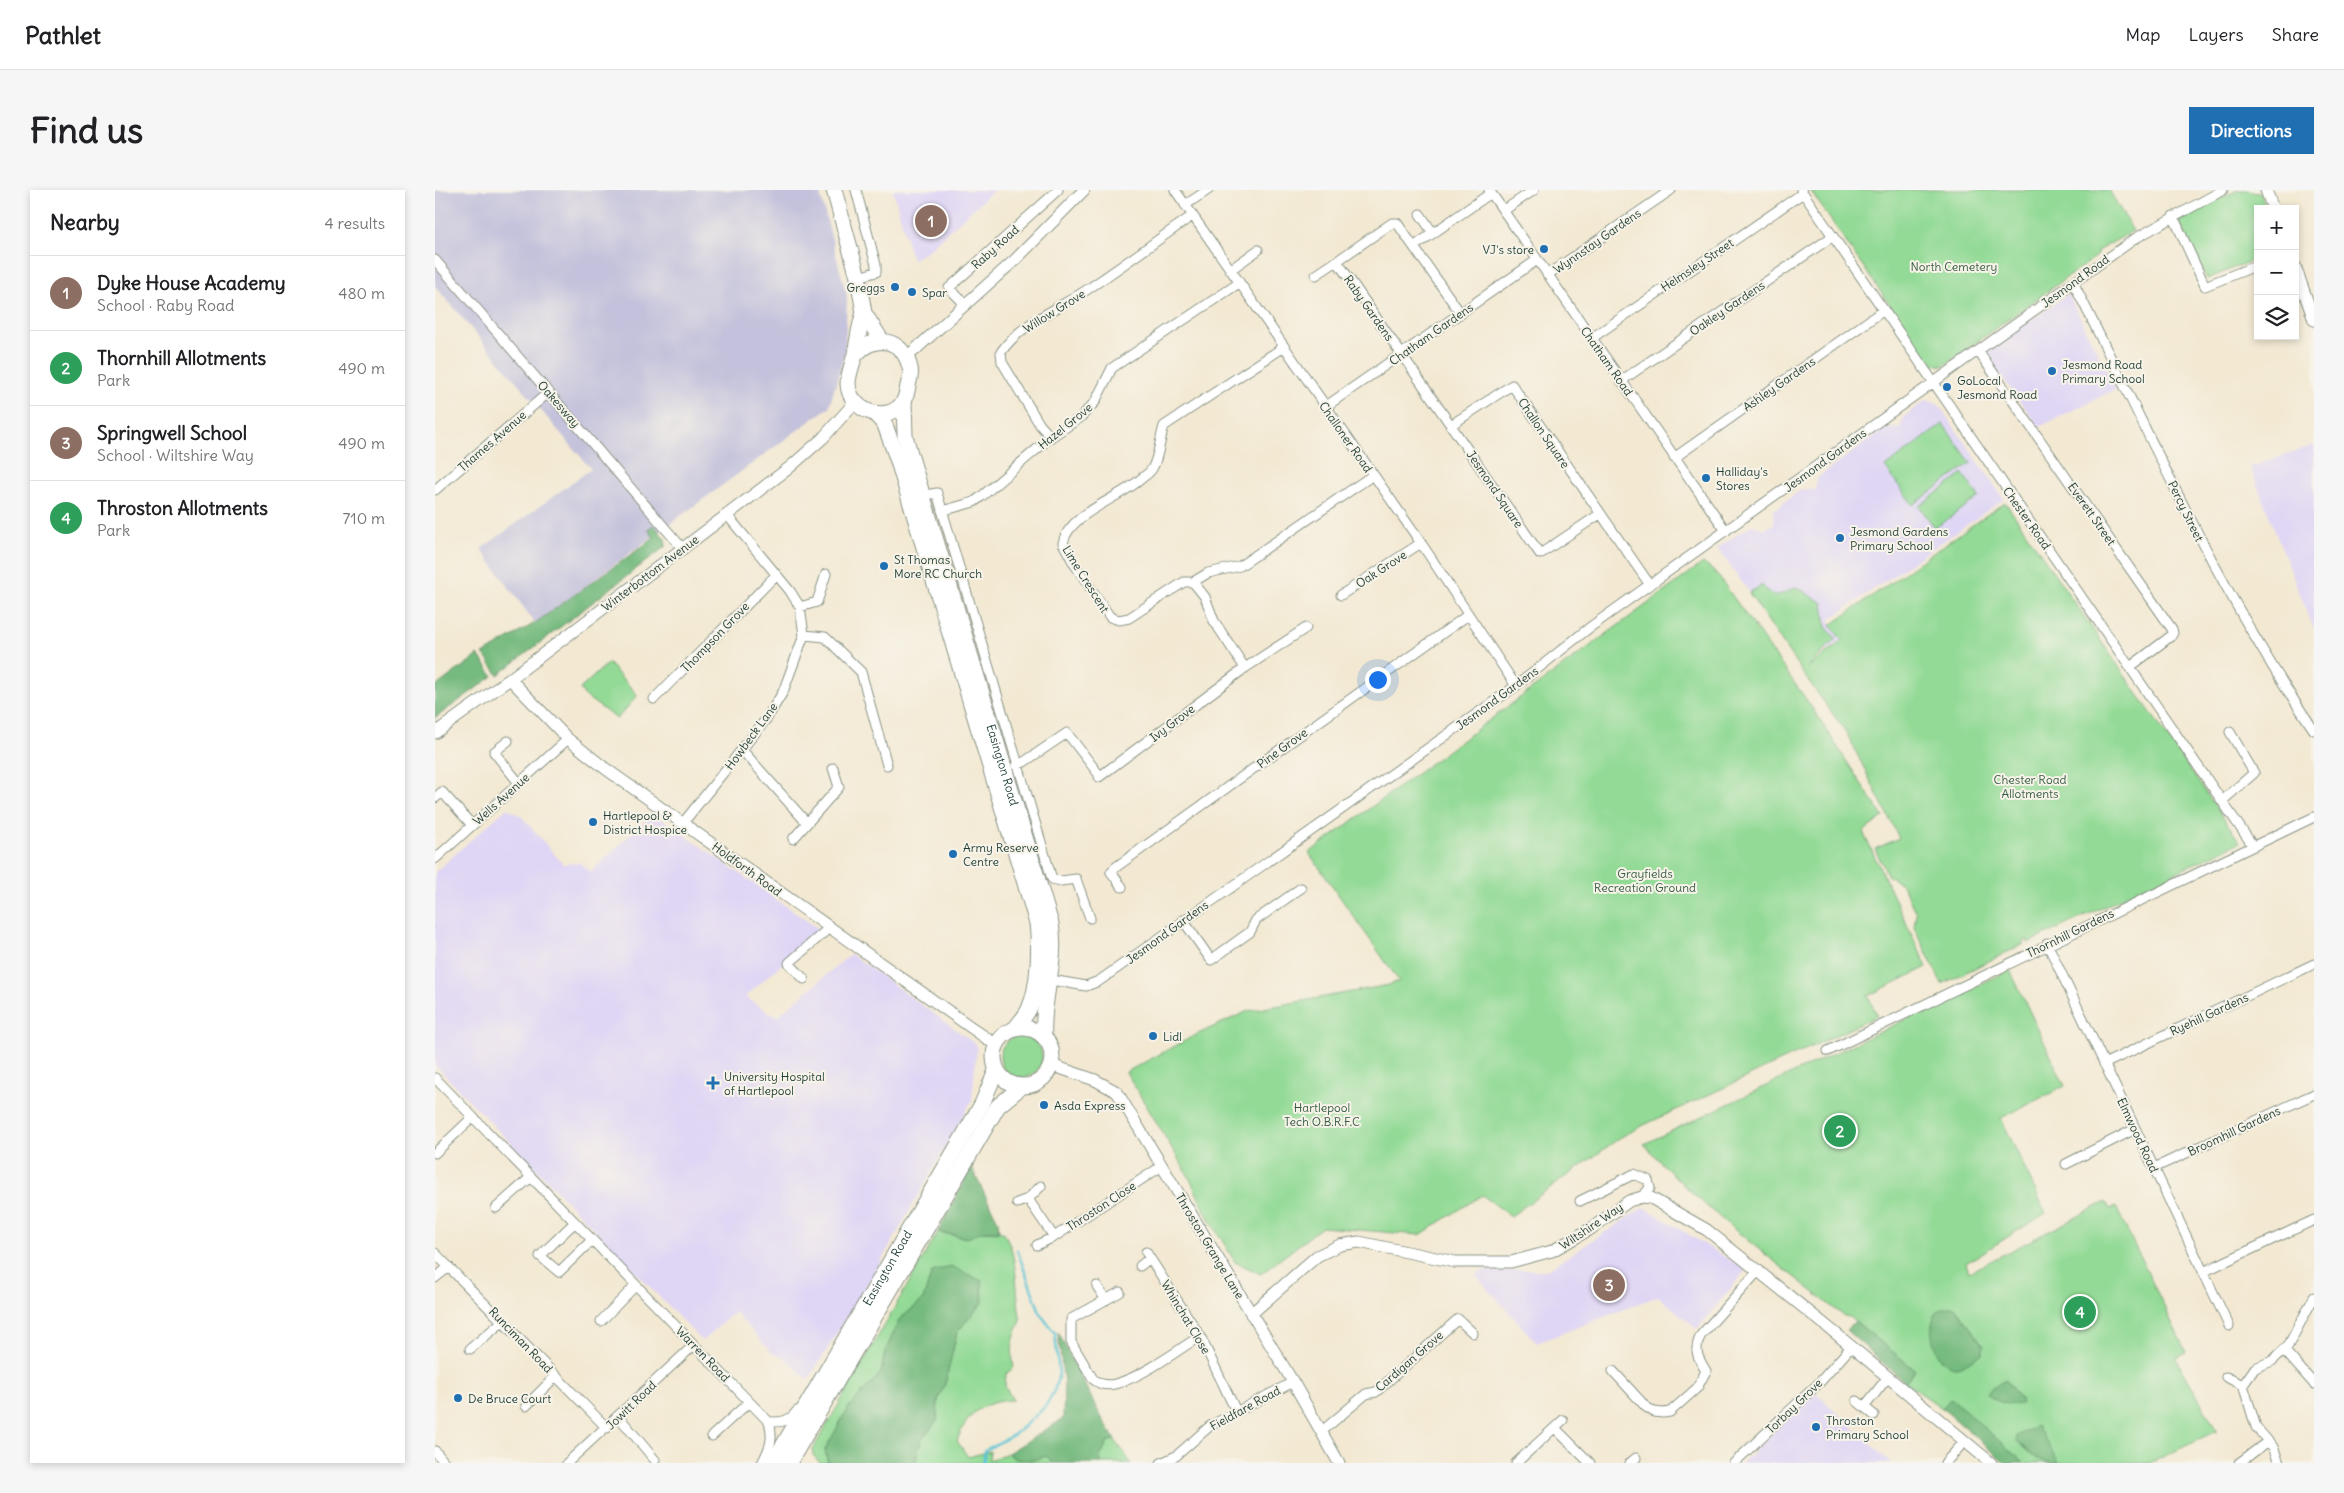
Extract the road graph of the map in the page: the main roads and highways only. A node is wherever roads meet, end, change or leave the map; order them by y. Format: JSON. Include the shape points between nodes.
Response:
{"nodes":[{"id":1,"x":834,"y":190,"type":"edge"},
{"id":2,"x":865,"y":313,"type":"junction"},
{"id":3,"x":882,"y":340,"type":"junction"},
{"id":4,"x":854,"y":357,"type":"junction"},
{"id":5,"x":904,"y":401,"type":"junction"},
{"id":6,"x":875,"y":414,"type":"junction"},
{"id":7,"x":916,"y":497,"type":"junction"},
{"id":8,"x":1037,"y":878,"type":"junction"},
{"id":9,"x":1015,"y":1029,"type":"junction"},
{"id":10,"x":1044,"y":1037,"type":"junction"},
{"id":11,"x":996,"y":1070,"type":"junction"},
{"id":12,"x":1021,"y":1087,"type":"junction"},
{"id":13,"x":773,"y":1463,"type":"edge"},
{"id":14,"x":789,"y":1463,"type":"edge"}],
"edges":[{"from":1,"to":2,"type":"highway"},
{"from":2,"to":3,"type":"highway"},
{"from":2,"to":4,"type":"highway"},
{"from":3,"to":4,"type":"highway","via":[[861,348]]},
{"from":3,"to":5,"type":"highway","via":[[897,346],[908,356],[911,372]]},
{"from":4,"to":6,"type":"highway","via":[[848,384],[855,402]]},
{"from":5,"to":6,"type":"highway","via":[[894,410]]},
{"from":5,"to":7,"type":"highway","name":"Easington Road","via":[[905,436]]},
{"from":6,"to":7,"type":"highway","name":"Easington Road","via":[[885,425]]},
{"from":7,"to":8,"type":"highway","name":"Easington Road","via":[[1005,793]]},
{"from":8,"to":9,"type":"highway","name":"Easington Road","via":[[1038,970],[1029,1009]]},
{"from":8,"to":10,"type":"highway","name":"Easington Road","via":[[1053,936],[1051,980],[1043,1018]]},
{"from":9,"to":10,"type":"highway","via":[[1030,1029]]},
{"from":9,"to":11,"type":"highway","name":"Easington Road","via":[[1000,1038],[996,1045],[993,1054]]},
{"from":10,"to":12,"type":"highway","name":"Easington Road","via":[[1049,1046],[1051,1065],[1043,1079]]},
{"from":11,"to":12,"type":"highway","via":[[1002,1079]]},
{"from":11,"to":13,"type":"highway","name":"Easington Road","via":[[982,1104]]},
{"from":12,"to":14,"type":"highway","name":"Easington Road","via":[[999,1106]]}]}
